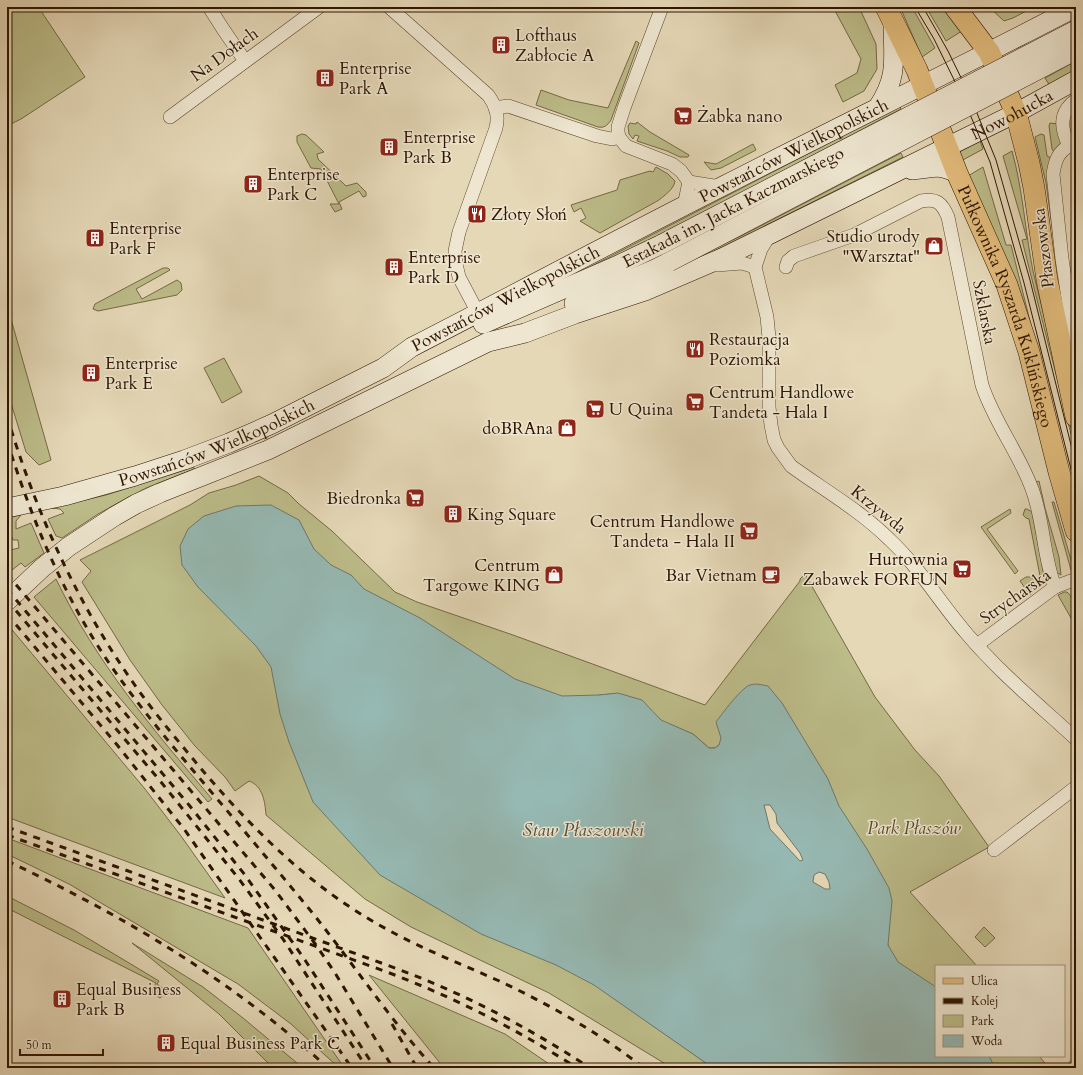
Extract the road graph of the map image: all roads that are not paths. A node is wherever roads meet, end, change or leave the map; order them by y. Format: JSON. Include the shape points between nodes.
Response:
{"nodes":[{"id":1,"x":209,"y":7,"type":"edge"},
{"id":2,"x":319,"y":7,"type":"edge"},
{"id":3,"x":389,"y":7,"type":"edge"},
{"id":4,"x":662,"y":7,"type":"edge"},
{"id":5,"x":955,"y":7,"type":"edge"},
{"id":6,"x":1076,"y":7,"type":"edge"},
{"id":7,"x":890,"y":14,"type":"edge"},
{"id":8,"x":1076,"y":30,"type":"edge"},
{"id":9,"x":1076,"y":50,"type":"edge"},
{"id":10,"x":989,"y":52,"type":"junction"},
{"id":11,"x":245,"y":61,"type":"junction"},
{"id":12,"x":1076,"y":80,"type":"edge"},
{"id":13,"x":923,"y":86,"type":"junction"},
{"id":14,"x":1076,"y":100,"type":"edge"},
{"id":15,"x":878,"y":107,"type":"junction"},
{"id":16,"x":495,"y":108,"type":"junction"},
{"id":17,"x":1016,"y":113,"type":"junction"},
{"id":18,"x":170,"y":117,"type":"dead end"},
{"id":19,"x":619,"y":137,"type":"junction"},
{"id":20,"x":947,"y":147,"type":"junction"},
{"id":21,"x":1073,"y":147,"type":"edge"},
{"id":22,"x":902,"y":170,"type":"junction"},
{"id":23,"x":957,"y":173,"type":"junction"},
{"id":24,"x":689,"y":182,"type":"junction"},
{"id":25,"x":720,"y":187,"type":"junction"},
{"id":26,"x":684,"y":206,"type":"junction"},
{"id":27,"x":769,"y":236,"type":"junction"},
{"id":28,"x":666,"y":253,"type":"junction"},
{"id":29,"x":701,"y":267,"type":"junction"},
{"id":30,"x":755,"y":267,"type":"junction"},
{"id":31,"x":786,"y":267,"type":"dead end"},
{"id":32,"x":478,"y":313,"type":"junction"},
{"id":33,"x":488,"y":342,"type":"junction"},
{"id":34,"x":1076,"y":350,"type":"edge"},
{"id":35,"x":383,"y":368,"type":"junction"},
{"id":36,"x":1076,"y":417,"type":"edge"},
{"id":37,"x":7,"y":508,"type":"edge"},
{"id":38,"x":1076,"y":531,"type":"edge"},
{"id":39,"x":1076,"y":578,"type":"edge"},
{"id":40,"x":1055,"y":587,"type":"junction"},
{"id":41,"x":15,"y":592,"type":"edge"},
{"id":42,"x":7,"y":601,"type":"edge"},
{"id":43,"x":977,"y":645,"type":"junction"},
{"id":44,"x":1076,"y":739,"type":"edge"},
{"id":45,"x":1076,"y":787,"type":"edge"},
{"id":46,"x":994,"y":850,"type":"dead end"},
{"id":47,"x":1076,"y":1065,"type":"edge"},
{"id":48,"x":1073,"y":1068,"type":"edge"}],
"edges":[{"from":1,"to":11,"type":"street"},
{"from":2,"to":11,"type":"street","name":"Na Dołach"},
{"from":3,"to":16,"type":"street","via":[[488,96]]},
{"from":4,"to":19,"type":"street","via":[[624,108],[618,127]]},
{"from":5,"to":10,"type":"main road","name":"Pułkownika Ryszarda Kuklińskiego"},
{"from":6,"to":10,"type":"main road"},
{"from":7,"to":13,"type":"main road","name":"Pułkownika Ryszarda Kuklińskiego"},
{"from":7,"to":15,"type":"main road","via":[[893,75]]},
{"from":8,"to":28,"type":"main road","name":"Estakada im. Jacka Kaczmarskiego","bridge":true},
{"from":9,"to":28,"type":"main road","name":"Estakada im. Jacka Kaczmarskiego","bridge":true},
{"from":10,"to":13,"type":"main road","name":"Powstańców Wielkopolskich"},
{"from":10,"to":17,"type":"main road","name":"Pułkownika Ryszarda Kuklińskiego"},
{"from":11,"to":18,"type":"street","name":"Na Dołach"},
{"from":12,"to":17,"type":"main road","name":"Nowohucka"},
{"from":13,"to":15,"type":"main road","name":"Powstańców Wielkopolskich"},
{"from":13,"to":20,"type":"main road","name":"Pułkownika Ryszarda Kuklińskiego"},
{"from":14,"to":21,"type":"street","name":"Płaszowska","via":[[1067,108],[1063,121],[1064,134]]},
{"from":15,"to":25,"type":"main road","name":"Powstańców Wielkopolskich"},
{"from":16,"to":19,"type":"street","via":[[508,106],[596,136],[612,139]]},
{"from":16,"to":32,"type":"street","via":[[496,128],[459,232],[455,251],[459,277]]},
{"from":17,"to":20,"type":"main road","name":"Nowohucka"},
{"from":17,"to":36,"type":"main road","name":"Pułkownika Ryszarda Kuklińskiego","via":[[1030,169],[1047,280]]},
{"from":19,"to":24,"type":"street","via":[[626,146],[672,164]]},
{"from":20,"to":22,"type":"main road","name":"Powstańców Wielkopolskich"},
{"from":20,"to":23,"type":"main road","name":"Pułkownika Ryszarda Kuklińskiego"},
{"from":21,"to":34,"type":"street","name":"Płaszowska","via":[[1060,153],[1057,158],[1054,166],[1054,183]]},
{"from":22,"to":23,"type":"main road","via":[[936,166]]},
{"from":22,"to":27,"type":"main road","name":"Powstańców Wielkopolskich"},
{"from":23,"to":38,"type":"main road","name":"Pułkownika Ryszarda Kuklińskiego","via":[[1009,292],[1029,352]]},
{"from":24,"to":25,"type":"street"},
{"from":24,"to":26,"type":"street"},
{"from":25,"to":26,"type":"main road","name":"Powstańców Wielkopolskich"},
{"from":26,"to":32,"type":"main road","name":"Powstańców Wielkopolskich"},
{"from":27,"to":29,"type":"main road","name":"Powstańców Wielkopolskich"},
{"from":27,"to":30,"type":"street"},
{"from":28,"to":33,"type":"main road","name":"Estakada im. Jacka Kaczmarskiego","via":[[655,269],[520,325]]},
{"from":28,"to":35,"type":"main road","name":"Estakada im. Jacka Kaczmarskiego","via":[[616,266]]},
{"from":29,"to":30,"type":"street","via":[[734,263]]},
{"from":29,"to":33,"type":"main road","name":"Powstańców Wielkopolskich","via":[[645,291],[525,333]]},
{"from":30,"to":43,"type":"street","name":"Krzywda","via":[[767,317],[771,425],[778,448],[791,466],[867,520],[894,543]]},
{"from":31,"to":40,"type":"street","name":"Szklarska","via":[[794,256],[854,235],[921,201],[935,200],[941,204],[949,225],[982,385],[1033,491]]},
{"from":32,"to":35,"type":"main road","name":"Powstańców Wielkopolskich","via":[[412,347]]},
{"from":33,"to":41,"type":"main road","name":"Powstańców Wielkopolskich","via":[[268,450],[136,504],[68,547]]},
{"from":35,"to":37,"type":"main road","name":"Powstańców Wielkopolskich","via":[[272,424],[184,460],[64,496]]},
{"from":39,"to":40,"type":"street","name":"Strycharska"},
{"from":40,"to":43,"type":"street","name":"Strycharska"},
{"from":41,"to":42,"type":"main road","name":"Powstańców Wielkopolskich"},
{"from":43,"to":44,"type":"street","name":"Krzywda"},
{"from":45,"to":46,"type":"street"},
{"from":47,"to":48,"type":"street"}]}
